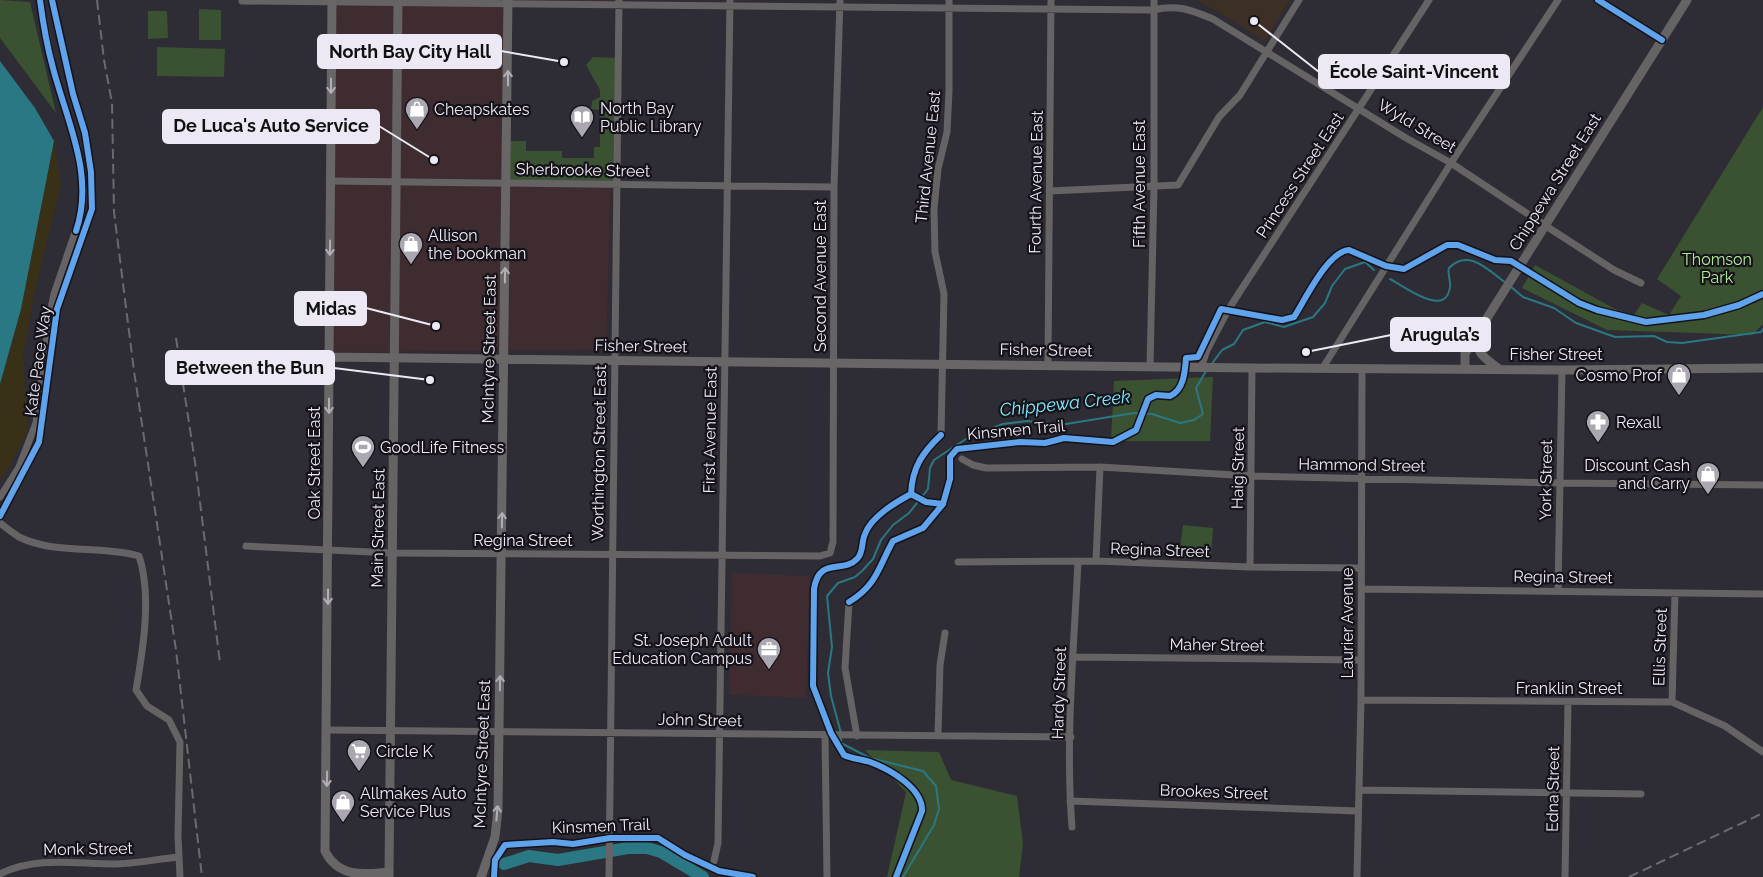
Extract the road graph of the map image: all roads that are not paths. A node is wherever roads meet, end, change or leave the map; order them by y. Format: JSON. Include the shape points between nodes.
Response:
{"nodes":[{"id":1,"x":40,"y":0,"type":"edge"},
{"id":2,"x":1051,"y":0,"type":"edge"},
{"id":3,"x":1154,"y":0,"type":"edge"},
{"id":4,"x":1299,"y":0,"type":"edge"},
{"id":5,"x":1429,"y":0,"type":"edge"},
{"id":6,"x":1558,"y":0,"type":"edge"},
{"id":7,"x":1598,"y":0,"type":"edge"},
{"id":8,"x":1687,"y":0,"type":"edge"},
{"id":9,"x":242,"y":1,"type":"edge"},
{"id":10,"x":332,"y":1,"type":"edge"},
{"id":11,"x":398,"y":2,"type":"edge"},
{"id":12,"x":508,"y":2,"type":"edge"},
{"id":13,"x":730,"y":2,"type":"edge"},
{"id":14,"x":619,"y":3,"type":"edge"},
{"id":15,"x":840,"y":3,"type":"edge"},
{"id":16,"x":1171,"y":3,"type":"edge"},
{"id":17,"x":948,"y":4,"type":"edge"},
{"id":18,"x":1051,"y":9,"type":"junction"},
{"id":19,"x":1153,"y":10,"type":"junction"},
{"id":20,"x":1662,"y":40,"type":"junction"},
{"id":21,"x":1267,"y":51,"type":"junction"},
{"id":22,"x":1360,"y":108,"type":"junction"},
{"id":23,"x":1452,"y":163,"type":"junction"},
{"id":24,"x":331,"y":181,"type":"junction"},
{"id":25,"x":396,"y":182,"type":"junction"},
{"id":26,"x":507,"y":182,"type":"junction"},
{"id":27,"x":617,"y":185,"type":"junction"},
{"id":28,"x":727,"y":186,"type":"junction"},
{"id":29,"x":834,"y":187,"type":"junction"},
{"id":30,"x":1154,"y":188,"type":"junction"},
{"id":31,"x":1050,"y":191,"type":"junction"},
{"id":32,"x":1546,"y":226,"type":"junction"},
{"id":33,"x":1642,"y":283,"type":"dead end"},
{"id":34,"x":1477,"y":334,"type":"junction"},
{"id":35,"x":329,"y":357,"type":"junction"},
{"id":36,"x":395,"y":358,"type":"junction"},
{"id":37,"x":504,"y":359,"type":"junction"},
{"id":38,"x":614,"y":360,"type":"junction"},
{"id":39,"x":726,"y":363,"type":"junction"},
{"id":40,"x":833,"y":363,"type":"junction"},
{"id":41,"x":943,"y":364,"type":"junction"},
{"id":42,"x":1048,"y":364,"type":"junction"},
{"id":43,"x":1150,"y":367,"type":"junction"},
{"id":44,"x":1204,"y":368,"type":"junction"},
{"id":45,"x":1252,"y":368,"type":"junction"},
{"id":46,"x":1465,"y":368,"type":"junction"},
{"id":47,"x":1763,"y":368,"type":"edge"},
{"id":48,"x":1322,"y":369,"type":"junction"},
{"id":49,"x":1362,"y":369,"type":"junction"},
{"id":50,"x":1499,"y":369,"type":"junction"},
{"id":51,"x":1562,"y":370,"type":"junction"},
{"id":52,"x":942,"y":435,"type":"dead end"},
{"id":53,"x":962,"y":459,"type":"dead end"},
{"id":54,"x":1100,"y":467,"type":"junction"},
{"id":55,"x":1252,"y":476,"type":"junction"},
{"id":56,"x":1361,"y":478,"type":"junction"},
{"id":57,"x":1560,"y":483,"type":"junction"},
{"id":58,"x":1763,"y":485,"type":"edge"},
{"id":59,"x":0,"y":497,"type":"edge"},
{"id":60,"x":0,"y":524,"type":"edge"},
{"id":61,"x":246,"y":546,"type":"dead end"},
{"id":62,"x":328,"y":549,"type":"junction"},
{"id":63,"x":392,"y":552,"type":"junction"},
{"id":64,"x":502,"y":553,"type":"junction"},
{"id":65,"x":830,"y":553,"type":"joint"},
{"id":66,"x":612,"y":554,"type":"junction"},
{"id":67,"x":721,"y":555,"type":"junction"},
{"id":68,"x":1078,"y":560,"type":"junction"},
{"id":69,"x":1096,"y":561,"type":"junction"},
{"id":70,"x":958,"y":562,"type":"dead end"},
{"id":71,"x":1250,"y":567,"type":"junction"},
{"id":72,"x":1361,"y":568,"type":"junction"},
{"id":73,"x":1362,"y":589,"type":"junction"},
{"id":74,"x":1558,"y":591,"type":"junction"},
{"id":75,"x":1676,"y":593,"type":"junction"},
{"id":76,"x":1763,"y":594,"type":"edge"},
{"id":77,"x":849,"y":602,"type":"dead end"},
{"id":78,"x":945,"y":633,"type":"dead end"},
{"id":79,"x":1074,"y":657,"type":"junction"},
{"id":80,"x":1360,"y":660,"type":"junction"},
{"id":81,"x":1361,"y":700,"type":"junction"},
{"id":82,"x":1568,"y":702,"type":"junction"},
{"id":83,"x":1672,"y":702,"type":"junction"},
{"id":84,"x":328,"y":730,"type":"junction"},
{"id":85,"x":390,"y":730,"type":"junction"},
{"id":86,"x":499,"y":731,"type":"junction"},
{"id":87,"x":611,"y":732,"type":"junction"},
{"id":88,"x":718,"y":734,"type":"junction"},
{"id":89,"x":827,"y":735,"type":"junction"},
{"id":90,"x":938,"y":735,"type":"junction"},
{"id":91,"x":857,"y":736,"type":"junction"},
{"id":92,"x":1071,"y":737,"type":"junction"},
{"id":93,"x":1763,"y":752,"type":"edge"},
{"id":94,"x":1359,"y":790,"type":"junction"},
{"id":95,"x":1566,"y":794,"type":"junction"},
{"id":96,"x":1641,"y":794,"type":"dead end"},
{"id":97,"x":1070,"y":800,"type":"junction"},
{"id":98,"x":1358,"y":810,"type":"junction"},
{"id":99,"x":1072,"y":827,"type":"dead end"},
{"id":100,"x":179,"y":857,"type":"junction"},
{"id":101,"x":714,"y":861,"type":"dead end"},
{"id":102,"x":0,"y":874,"type":"edge"},
{"id":103,"x":360,"y":875,"type":"edge"},
{"id":104,"x":389,"y":875,"type":"edge"},
{"id":105,"x":180,"y":877,"type":"edge"},
{"id":106,"x":481,"y":877,"type":"edge"},
{"id":107,"x":609,"y":877,"type":"edge"},
{"id":108,"x":827,"y":877,"type":"edge"},
{"id":109,"x":1357,"y":877,"type":"edge"},
{"id":110,"x":1565,"y":877,"type":"edge"}],
"edges":[{"from":1,"to":59,"type":"street","via":[[53,67],[76,146],[84,193],[81,215],[54,294],[36,423],[19,467]]},
{"from":2,"to":18,"type":"street","name":"Fourth Avenue East"},
{"from":3,"to":19,"type":"street","name":"Fifth Avenue East"},
{"from":4,"to":21,"type":"street"},
{"from":5,"to":22,"type":"street","name":"Princess Street East"},
{"from":6,"to":23,"type":"street"},
{"from":7,"to":20,"type":"street"},
{"from":8,"to":20,"type":"street","name":"Chippewa Street East"},
{"from":9,"to":10,"type":"street","name":"Wyld Street"},
{"from":10,"to":11,"type":"street","name":"Wyld Street"},
{"from":10,"to":24,"type":"main road","name":"Oak Street East","one_way":true},
{"from":11,"to":12,"type":"street","name":"Wyld Street"},
{"from":11,"to":25,"type":"street","name":"Main Street East"},
{"from":12,"to":14,"type":"street","name":"Wyld Street"},
{"from":26,"to":12,"type":"main road","name":"McIntyre Street East","one_way":true},
{"from":13,"to":14,"type":"street","name":"Wyld Street"},
{"from":13,"to":15,"type":"street","name":"Wyld Street"},
{"from":13,"to":28,"type":"street","name":"First Avenue East"},
{"from":14,"to":27,"type":"street","name":"Worthington Street East"},
{"from":15,"to":17,"type":"street","name":"Wyld Street"},
{"from":15,"to":29,"type":"street","name":"Second Avenue East"},
{"from":16,"to":19,"type":"street","name":"Wyld Street"},
{"from":16,"to":21,"type":"street","name":"Wyld Street","via":[[1213,19]]},
{"from":17,"to":18,"type":"street","name":"Wyld Street"},
{"from":17,"to":41,"type":"street","name":"Third Avenue East","via":[[947,124],[934,209],[935,252],[944,294]]},
{"from":18,"to":19,"type":"street","name":"Wyld Street"},
{"from":18,"to":31,"type":"street","name":"Fourth Avenue East"},
{"from":19,"to":30,"type":"street","name":"Fifth Avenue East"},
{"from":20,"to":32,"type":"street","name":"Chippewa Street East"},
{"from":21,"to":22,"type":"street","name":"Wyld Street"},
{"from":21,"to":30,"type":"street","via":[[1240,95],[1219,117],[1178,185]]},
{"from":22,"to":23,"type":"street","name":"Wyld Street"},
{"from":22,"to":44,"type":"street","name":"Princess Street East","via":[[1228,310],[1207,350]]},
{"from":23,"to":32,"type":"street","name":"Wyld Street"},
{"from":23,"to":48,"type":"street"},
{"from":24,"to":25,"type":"street","name":"Sherbrooke Street"},
{"from":24,"to":35,"type":"main road","name":"Oak Street East","one_way":true},
{"from":25,"to":26,"type":"street","name":"Sherbrooke Street"},
{"from":25,"to":36,"type":"street","name":"Main Street East"},
{"from":26,"to":27,"type":"street","name":"Sherbrooke Street"},
{"from":37,"to":26,"type":"main road","name":"McIntyre Street East","one_way":true},
{"from":27,"to":28,"type":"street","name":"Sherbrooke Street"},
{"from":27,"to":38,"type":"street","name":"Worthington Street East"},
{"from":28,"to":29,"type":"street","name":"Sherbrooke Street"},
{"from":28,"to":39,"type":"street","name":"First Avenue East"},
{"from":29,"to":40,"type":"street","name":"Second Avenue East"},
{"from":30,"to":31,"type":"street"},
{"from":30,"to":43,"type":"street","name":"Fifth Avenue East"},
{"from":31,"to":42,"type":"street","name":"Fourth Avenue East"},
{"from":32,"to":33,"type":"street","name":"Wyld Street","via":[[1614,270]]},
{"from":32,"to":34,"type":"street","name":"Chippewa Street East"},
{"from":34,"to":46,"type":"street","name":"Chippewa Street East","via":[[1465,354]]},
{"from":34,"to":50,"type":"main road","via":[[1480,354]]},
{"from":35,"to":36,"type":"main road","name":"Fisher Street"},
{"from":35,"to":62,"type":"main road","name":"Oak Street East","one_way":true},
{"from":36,"to":37,"type":"main road","name":"Fisher Street"},
{"from":36,"to":63,"type":"street","name":"Main Street East"},
{"from":37,"to":38,"type":"main road","name":"Fisher Street"},
{"from":64,"to":37,"type":"main road","name":"McIntyre Street East","one_way":true},
{"from":38,"to":39,"type":"main road","name":"Fisher Street"},
{"from":38,"to":66,"type":"street","name":"Worthington Street East"},
{"from":39,"to":40,"type":"main road","name":"Fisher Street"},
{"from":39,"to":67,"type":"street","name":"First Avenue East"},
{"from":40,"to":41,"type":"main road","name":"Fisher Street"},
{"from":40,"to":65,"type":"street","name":"Second Avenue East","via":[[833,542]]},
{"from":41,"to":42,"type":"main road","name":"Fisher Street"},
{"from":41,"to":52,"type":"street","name":"Third Avenue East"},
{"from":42,"to":43,"type":"main road","name":"Fisher Street"},
{"from":43,"to":44,"type":"main road","name":"Fisher Street"},
{"from":44,"to":45,"type":"main road","name":"Fisher Street"},
{"from":45,"to":48,"type":"main road","name":"Fisher Street"},
{"from":45,"to":55,"type":"street","name":"Haig Street"},
{"from":46,"to":49,"type":"main road","name":"Fisher Street"},
{"from":46,"to":50,"type":"main road","name":"Fisher Street"},
{"from":47,"to":51,"type":"main road","name":"Fisher Street"},
{"from":48,"to":49,"type":"main road","name":"Fisher Street"},
{"from":49,"to":56,"type":"street","name":"Laurier Avenue"},
{"from":50,"to":51,"type":"main road","name":"Fisher Street"},
{"from":51,"to":57,"type":"street","name":"York Street"},
{"from":53,"to":54,"type":"street","name":"Hammond Street","via":[[986,468]]},
{"from":54,"to":55,"type":"street","name":"Hammond Street"},
{"from":54,"to":69,"type":"street"},
{"from":55,"to":56,"type":"street","name":"Hammond Street"},
{"from":55,"to":71,"type":"street","name":"Haig Street"},
{"from":56,"to":57,"type":"street","name":"Hammond Street"},
{"from":56,"to":72,"type":"street","name":"Laurier Avenue"},
{"from":57,"to":58,"type":"street","name":"Hammond Street"},
{"from":57,"to":74,"type":"street","name":"York Street"},
{"from":60,"to":100,"type":"street","via":[[19,537],[42,544],[124,551],[139,556],[145,588],[136,690],[147,706],[169,720],[180,742]]},
{"from":61,"to":62,"type":"street","name":"Regina Street"},
{"from":62,"to":63,"type":"street","name":"Regina Street"},
{"from":62,"to":84,"type":"main road","name":"Oak Street East","one_way":true},
{"from":63,"to":64,"type":"street","name":"Regina Street"},
{"from":63,"to":85,"type":"street","name":"Main Street East"},
{"from":64,"to":66,"type":"street","name":"Regina Street"},
{"from":86,"to":64,"type":"main road","name":"McIntyre Street East","one_way":true},
{"from":65,"to":67,"type":"street","name":"Regina Street","via":[[820,556]]},
{"from":66,"to":67,"type":"street","name":"Regina Street"},
{"from":66,"to":87,"type":"street","name":"Worthington Street East"},
{"from":67,"to":88,"type":"street","name":"First Avenue East"},
{"from":68,"to":69,"type":"street","name":"Regina Street"},
{"from":68,"to":70,"type":"street","name":"Regina Street"},
{"from":68,"to":79,"type":"street","name":"Hardy Street"},
{"from":69,"to":71,"type":"street","name":"Regina Street"},
{"from":71,"to":72,"type":"street","name":"Regina Street"},
{"from":72,"to":73,"type":"street","name":"Laurier Avenue"},
{"from":73,"to":74,"type":"street","name":"Regina Street"},
{"from":73,"to":80,"type":"street","name":"Laurier Avenue"},
{"from":74,"to":75,"type":"street","name":"Regina Street"},
{"from":75,"to":76,"type":"street","name":"Regina Street"},
{"from":75,"to":83,"type":"street","name":"Ellis Street"},
{"from":77,"to":91,"type":"street","via":[[845,668]]},
{"from":78,"to":90,"type":"street","via":[[940,665]]},
{"from":79,"to":80,"type":"street","name":"Maher Street"},
{"from":79,"to":92,"type":"street","name":"Hardy Street"},
{"from":80,"to":81,"type":"street","name":"Laurier Avenue"},
{"from":81,"to":82,"type":"street","name":"Franklin Street"},
{"from":81,"to":94,"type":"street","name":"Laurier Avenue"},
{"from":82,"to":83,"type":"street","name":"Franklin Street"},
{"from":82,"to":95,"type":"street","name":"Edna Street"},
{"from":83,"to":93,"type":"street","name":"Franklin Street","via":[[1725,726]]},
{"from":84,"to":85,"type":"street","name":"John Street"},
{"from":84,"to":103,"type":"main road","name":"Oak Street East","one_way":true,"via":[[326,851],[331,863],[343,872]]},
{"from":85,"to":86,"type":"street","name":"John Street"},
{"from":85,"to":104,"type":"street","name":"Main Street East"},
{"from":86,"to":87,"type":"street","name":"John Street"},
{"from":106,"to":86,"type":"main road","name":"McIntyre Street East","one_way":true,"via":[[495,837]]},
{"from":87,"to":88,"type":"street","name":"John Street"},
{"from":87,"to":107,"type":"street","name":"Worthington Street East"},
{"from":88,"to":89,"type":"street","name":"John Street"},
{"from":88,"to":101,"type":"street","name":"First Avenue East","via":[[718,843]]},
{"from":89,"to":91,"type":"street","name":"John Street"},
{"from":89,"to":108,"type":"street"},
{"from":90,"to":91,"type":"street","name":"John Street"},
{"from":90,"to":92,"type":"street","name":"John Street"},
{"from":92,"to":97,"type":"street","name":"Hardy Street"},
{"from":94,"to":95,"type":"street"},
{"from":94,"to":98,"type":"street","name":"Laurier Avenue"},
{"from":95,"to":96,"type":"street"},
{"from":95,"to":110,"type":"street","name":"Edna Street"},
{"from":97,"to":98,"type":"street","name":"Brookes Street"},
{"from":97,"to":99,"type":"street","name":"Hardy Street"},
{"from":98,"to":109,"type":"street","name":"Laurier Avenue"},
{"from":100,"to":102,"type":"street","name":"Monk Street","via":[[116,864],[45,862],[23,865]]},
{"from":100,"to":105,"type":"street"},
{"from":103,"to":104,"type":"main road","name":"Oak Street East"}]}
